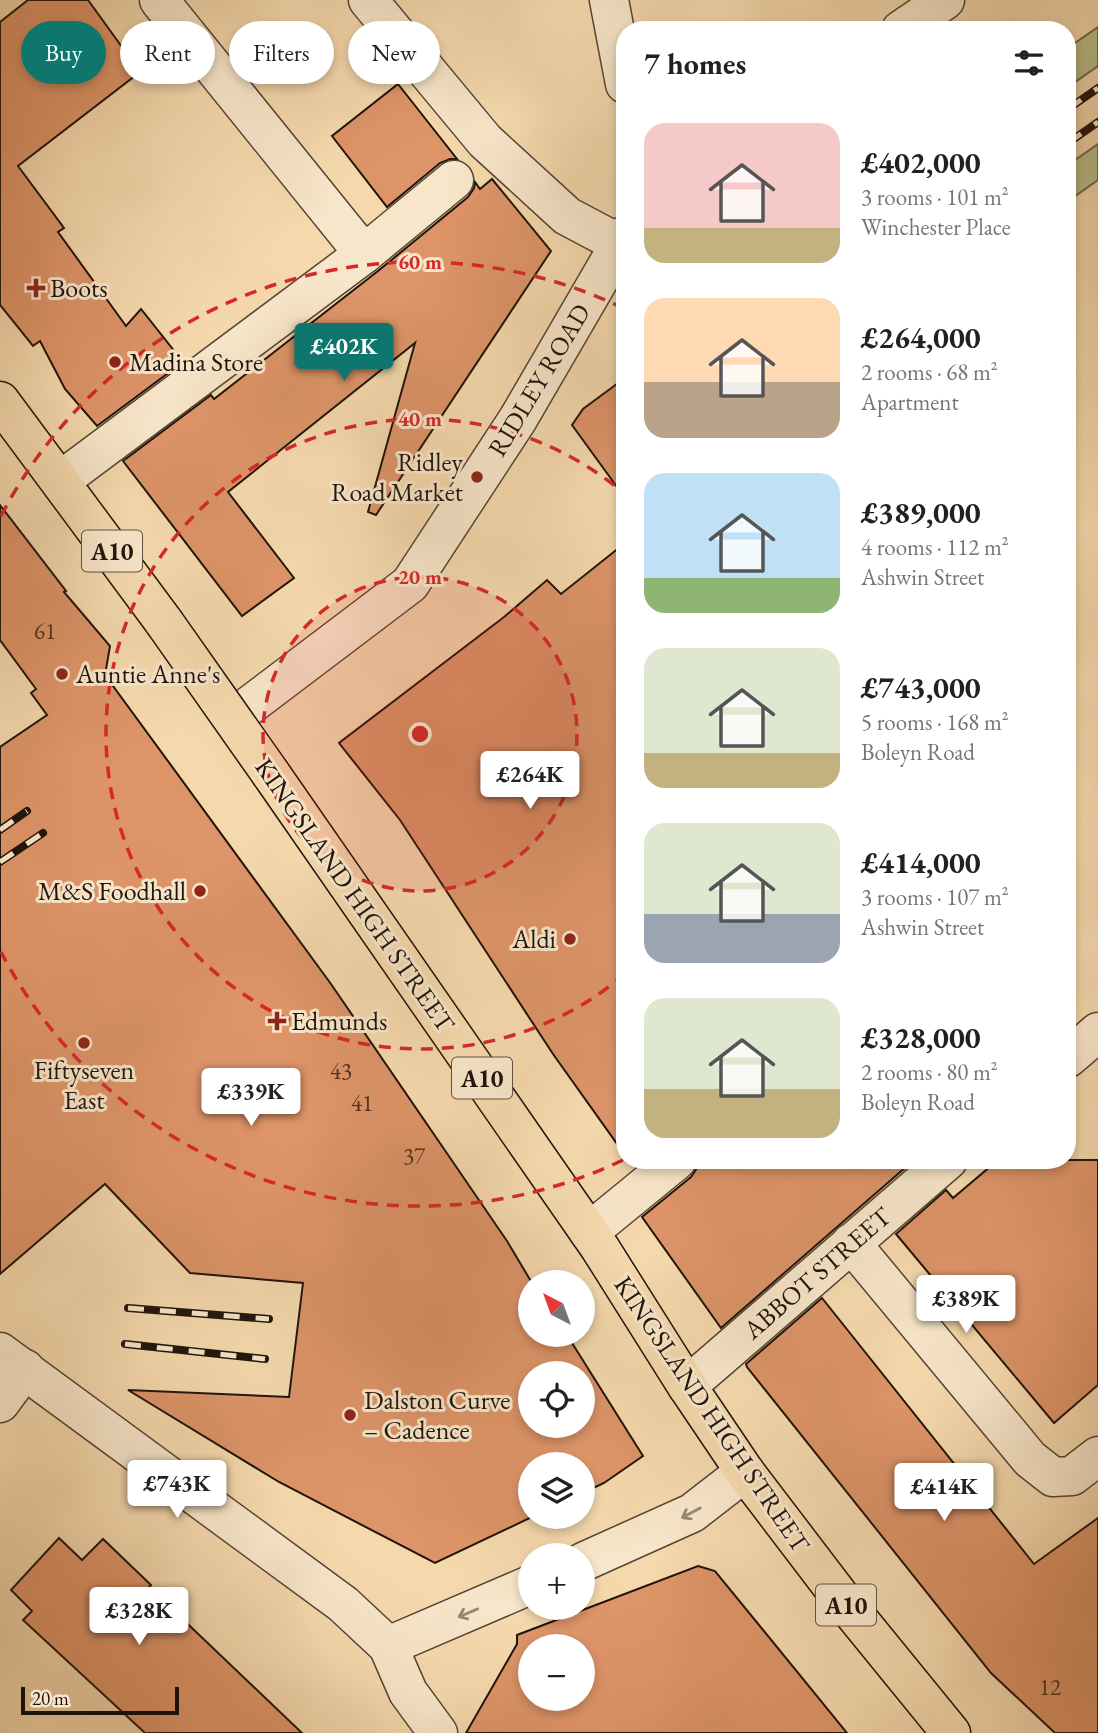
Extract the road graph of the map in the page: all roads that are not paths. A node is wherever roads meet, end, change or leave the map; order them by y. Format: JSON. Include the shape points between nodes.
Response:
{"nodes":[{"id":1,"x":159,"y":0,"type":"edge"},
{"id":2,"x":369,"y":0,"type":"edge"},
{"id":3,"x":609,"y":0,"type":"edge"},
{"id":4,"x":945,"y":0,"type":"edge"},
{"id":5,"x":914,"y":21,"type":"edge"},
{"id":6,"x":616,"y":36,"type":"edge"},
{"id":7,"x":454,"y":180,"type":"dead end"},
{"id":8,"x":616,"y":236,"type":"edge"},
{"id":9,"x":616,"y":249,"type":"edge"},
{"id":10,"x":364,"y":254,"type":"junction"},
{"id":11,"x":0,"y":401,"type":"edge"},
{"id":12,"x":60,"y":481,"type":"junction"},
{"id":13,"x":233,"y":718,"type":"junction"},
{"id":14,"x":1098,"y":1032,"type":"edge"},
{"id":15,"x":1076,"y":1051,"type":"edge"},
{"id":16,"x":666,"y":1169,"type":"edge"},
{"id":17,"x":938,"y":1169,"type":"edge"},
{"id":18,"x":589,"y":1232,"type":"junction"},
{"id":19,"x":852,"y":1243,"type":"junction"},
{"id":20,"x":12,"y":1361,"type":"edge"},
{"id":21,"x":687,"y":1386,"type":"junction"},
{"id":22,"x":0,"y":1403,"type":"edge"},
{"id":23,"x":1098,"y":1456,"type":"edge"},
{"id":24,"x":745,"y":1472,"type":"junction"},
{"id":25,"x":595,"y":1557,"type":"edge"},
{"id":26,"x":518,"y":1590,"type":"edge"},
{"id":27,"x":388,"y":1646,"type":"junction"},
{"id":28,"x":438,"y":1733,"type":"edge"},
{"id":29,"x":951,"y":1733,"type":"edge"}],
"edges":[{"from":1,"to":10,"type":"street"},
{"from":2,"to":8,"type":"street","via":[[485,141],[567,216]]},
{"from":3,"to":6,"type":"street"},
{"from":4,"to":5,"type":"street"},
{"from":7,"to":10,"type":"street"},
{"from":9,"to":13,"type":"street","name":"RIDLEY ROAD","via":[[518,419],[410,584]]},
{"from":10,"to":12,"type":"street"},
{"from":11,"to":12,"type":"highway","name":"KINGSLAND HIGH STREET","number":"A10"},
{"from":12,"to":13,"type":"highway","name":"KINGSLAND HIGH STREET","number":"A10","bridge":true},
{"from":13,"to":18,"type":"highway","name":"KINGSLAND HIGH STREET","number":"A10","bridge":true},
{"from":14,"to":15,"type":"street"},
{"from":16,"to":18,"type":"street"},
{"from":17,"to":19,"type":"street","name":"ABBOT STREET"},
{"from":18,"to":21,"type":"highway","name":"KINGSLAND HIGH STREET","number":"A10"},
{"from":19,"to":21,"type":"street","name":"ABBOT STREET"},
{"from":19,"to":23,"type":"street","via":[[1030,1459],[1053,1478],[1072,1476]]},
{"from":20,"to":22,"type":"street"},
{"from":20,"to":27,"type":"street","via":[[343,1604]]},
{"from":21,"to":24,"type":"highway","name":"KINGSLAND HIGH STREET","number":"A10"},
{"from":24,"to":25,"type":"street","one_way":true,"via":[[692,1513]]},
{"from":24,"to":29,"type":"highway","name":"KINGSLAND HIGH STREET","number":"A10"},
{"from":26,"to":27,"type":"street","one_way":true},
{"from":27,"to":28,"type":"street","via":[[408,1692]]}]}
